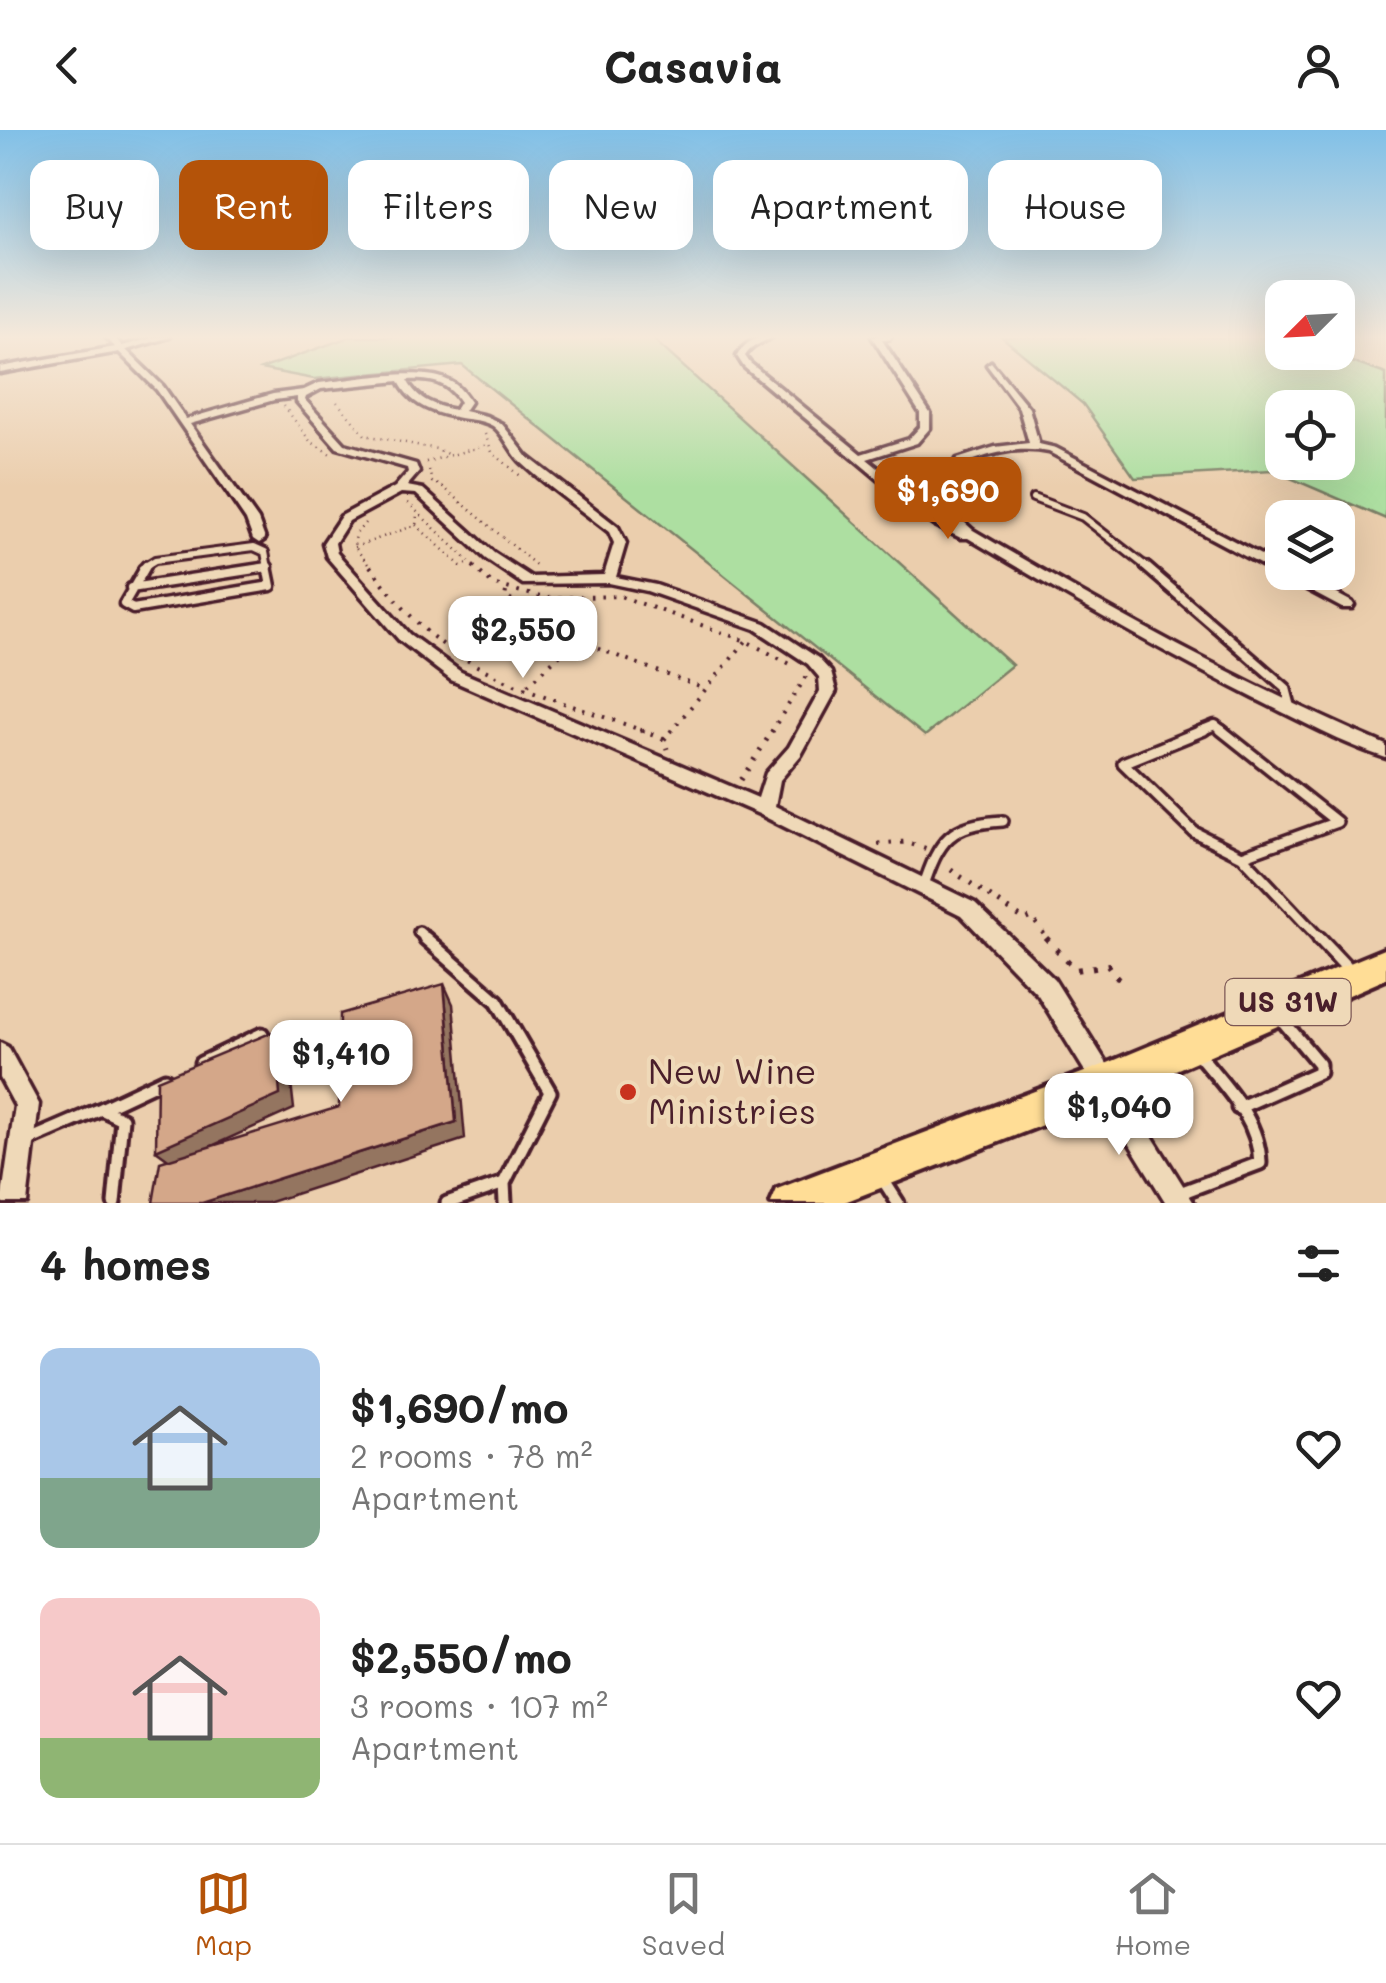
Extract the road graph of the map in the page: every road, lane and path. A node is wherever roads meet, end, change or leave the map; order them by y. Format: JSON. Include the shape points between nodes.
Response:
{"nodes":[{"id":1,"x":159,"y":387,"type":"edge"},
{"id":2,"x":320,"y":387,"type":"edge"},
{"id":3,"x":406,"y":387,"type":"edge"},
{"id":4,"x":454,"y":387,"type":"edge"},
{"id":5,"x":773,"y":387,"type":"edge"},
{"id":6,"x":908,"y":387,"type":"edge"},
{"id":7,"x":1008,"y":387,"type":"edge"},
{"id":8,"x":305,"y":393,"type":"junction"},
{"id":9,"x":337,"y":402,"type":"dead end"},
{"id":10,"x":457,"y":415,"type":"junction"},
{"id":11,"x":183,"y":423,"type":"junction"},
{"id":12,"x":476,"y":426,"type":"dead end"},
{"id":13,"x":487,"y":444,"type":"junction"},
{"id":14,"x":1034,"y":444,"type":"junction"},
{"id":15,"x":452,"y":456,"type":"junction"},
{"id":16,"x":859,"y":458,"type":"junction"},
{"id":17,"x":418,"y":462,"type":"dead end"},
{"id":18,"x":426,"y":462,"type":"junction"},
{"id":19,"x":526,"y":480,"type":"dead end"},
{"id":20,"x":404,"y":492,"type":"junction"},
{"id":21,"x":1032,"y":498,"type":"dead end"},
{"id":22,"x":418,"y":514,"type":"junction"},
{"id":23,"x":369,"y":519,"type":"dead end"},
{"id":24,"x":416,"y":525,"type":"junction"},
{"id":25,"x":256,"y":543,"type":"junction"},
{"id":26,"x":355,"y":547,"type":"junction"},
{"id":27,"x":1000,"y":552,"type":"junction"},
{"id":28,"x":1265,"y":562,"type":"edge"},
{"id":29,"x":470,"y":563,"type":"junction"},
{"id":30,"x":268,"y":567,"type":"junction"},
{"id":31,"x":540,"y":568,"type":"dead end"},
{"id":32,"x":609,"y":579,"type":"junction"},
{"id":33,"x":131,"y":588,"type":"junction"},
{"id":34,"x":506,"y":590,"type":"junction"},
{"id":35,"x":1318,"y":590,"type":"edge"},
{"id":36,"x":1347,"y":605,"type":"dead end"},
{"id":37,"x":575,"y":640,"type":"junction"},
{"id":38,"x":746,"y":640,"type":"junction"},
{"id":39,"x":528,"y":685,"type":"junction"},
{"id":40,"x":706,"y":689,"type":"junction"},
{"id":41,"x":1292,"y":711,"type":"junction"},
{"id":42,"x":664,"y":739,"type":"junction"},
{"id":43,"x":668,"y":751,"type":"dead end"},
{"id":44,"x":1386,"y":752,"type":"edge"},
{"id":45,"x":748,"y":786,"type":"dead end"},
{"id":46,"x":765,"y":809,"type":"junction"},
{"id":47,"x":1004,"y":821,"type":"dead end"},
{"id":48,"x":875,"y":844,"type":"dead end"},
{"id":49,"x":926,"y":850,"type":"dead end"},
{"id":50,"x":1242,"y":856,"type":"junction"},
{"id":51,"x":951,"y":870,"type":"dead end"},
{"id":52,"x":923,"y":888,"type":"junction"},
{"id":53,"x":419,"y":932,"type":"dead end"},
{"id":54,"x":1378,"y":967,"type":"edge"},
{"id":55,"x":1119,"y":980,"type":"dead end"},
{"id":56,"x":1272,"y":1008,"type":"junction"},
{"id":57,"x":262,"y":1034,"type":"edge"},
{"id":58,"x":1190,"y":1044,"type":"junction"},
{"id":59,"x":0,"y":1055,"type":"edge"},
{"id":60,"x":190,"y":1067,"type":"edge"},
{"id":61,"x":173,"y":1076,"type":"edge"},
{"id":62,"x":1104,"y":1083,"type":"junction"},
{"id":63,"x":1238,"y":1108,"type":"junction"},
{"id":64,"x":101,"y":1109,"type":"junction"},
{"id":65,"x":22,"y":1143,"type":"junction"},
{"id":66,"x":876,"y":1170,"type":"junction"},
{"id":67,"x":504,"y":1183,"type":"junction"},
{"id":68,"x":1179,"y":1199,"type":"edge"},
{"id":69,"x":14,"y":1203,"type":"edge"},
{"id":70,"x":114,"y":1203,"type":"edge"},
{"id":71,"x":447,"y":1203,"type":"edge"},
{"id":72,"x":505,"y":1203,"type":"edge"},
{"id":73,"x":791,"y":1203,"type":"edge"},
{"id":74,"x":898,"y":1203,"type":"edge"}],
"edges":[{"from":1,"to":11,"type":"street"},
{"from":2,"to":8,"type":"street"},
{"from":3,"to":10,"type":"street","via":[[421,402]]},
{"from":4,"to":10,"type":"street","via":[[465,402]]},
{"from":5,"to":16,"type":"street"},
{"from":6,"to":16,"type":"street","via":[[926,412],[926,428],[913,440]]},
{"from":7,"to":14,"type":"street","via":[[1024,408]]},
{"from":8,"to":11,"type":"street"},
{"from":8,"to":20,"type":"street","via":[[300,400],[333,441],[412,466]]},
{"from":9,"to":15,"type":"path","via":[[365,436]]},
{"from":10,"to":32,"type":"street","via":[[498,424],[526,461],[614,530],[620,543]]},
{"from":11,"to":25,"type":"street","via":[[252,520]]},
{"from":12,"to":13,"type":"path"},
{"from":13,"to":15,"type":"path"},
{"from":13,"to":19,"type":"path"},
{"from":14,"to":27,"type":"street","via":[[961,461],[948,498],[958,523]]},
{"from":14,"to":28,"type":"street"},
{"from":15,"to":18,"type":"path"},
{"from":16,"to":27,"type":"street","via":[[936,522]]},
{"from":17,"to":18,"type":"path"},
{"from":18,"to":31,"type":"path","via":[[432,482]]},
{"from":20,"to":22,"type":"path"},
{"from":20,"to":32,"type":"street","via":[[419,491],[528,581]]},
{"from":20,"to":46,"type":"street","via":[[345,519],[329,543],[348,576],[404,636],[456,676]]},
{"from":21,"to":41,"type":"lane","via":[[1083,516],[1121,545],[1286,688]]},
{"from":22,"to":24,"type":"path"},
{"from":22,"to":29,"type":"path"},
{"from":23,"to":26,"type":"path"},
{"from":24,"to":26,"type":"path"},
{"from":24,"to":29,"type":"path","via":[[461,566]]},
{"from":25,"to":30,"type":"lane"},
{"from":25,"to":33,"type":"lane","via":[[155,560]]},
{"from":26,"to":39,"type":"path","via":[[442,643]]},
{"from":27,"to":41,"type":"street","via":[[1147,639]]},
{"from":29,"to":34,"type":"path"},
{"from":30,"to":33,"type":"lane"},
{"from":30,"to":33,"type":"lane","via":[[272,586],[133,609],[124,604]]},
{"from":32,"to":46,"type":"street","via":[[760,626],[826,676],[828,691],[796,751],[772,778]]},
{"from":34,"to":37,"type":"path","via":[[505,597]]},
{"from":34,"to":38,"type":"path","via":[[544,598],[620,596]]},
{"from":35,"to":36,"type":"street"},
{"from":37,"to":39,"type":"path"},
{"from":37,"to":40,"type":"path"},
{"from":38,"to":40,"type":"path"},
{"from":38,"to":45,"type":"path","via":[[810,672],[740,783]]},
{"from":39,"to":42,"type":"path"},
{"from":40,"to":42,"type":"path"},
{"from":41,"to":44,"type":"street"},
{"from":42,"to":43,"type":"path"},
{"from":46,"to":52,"type":"street"},
{"from":47,"to":52,"type":"lane","via":[[957,829],[936,848]]},
{"from":48,"to":49,"type":"path","via":[[906,842]]},
{"from":50,"to":50,"type":"lane","via":[[1337,822],[1214,725],[1123,763],[1194,832]]},
{"from":50,"to":54,"type":"lane"},
{"from":51,"to":55,"type":"path","via":[[1025,920],[1032,916],[1076,970],[1108,965]]},
{"from":52,"to":62,"type":"street","via":[[968,908],[1046,987]]},
{"from":53,"to":67,"type":"lane","via":[[497,1001],[550,1092]]},
{"from":54,"to":56,"type":"main road","number":"US 31W"},
{"from":56,"to":58,"type":"main road","number":"US 31W"},
{"from":56,"to":63,"type":"lane","via":[[1319,1072]]},
{"from":57,"to":60,"type":"lane"},
{"from":58,"to":62,"type":"main road","number":"US 31W"},
{"from":58,"to":63,"type":"lane"},
{"from":59,"to":65,"type":"street","via":[[27,1104]]},
{"from":61,"to":64,"type":"lane"},
{"from":62,"to":66,"type":"main road","number":"US 31W"},
{"from":62,"to":68,"type":"street"},
{"from":63,"to":68,"type":"lane","via":[[1262,1148],[1260,1163]]},
{"from":64,"to":65,"type":"lane"},
{"from":64,"to":70,"type":"lane","via":[[122,1119]]},
{"from":65,"to":69,"type":"street"},
{"from":66,"to":73,"type":"main road","number":"US 31W"},
{"from":66,"to":74,"type":"lane"},
{"from":67,"to":71,"type":"lane"},
{"from":67,"to":72,"type":"lane"}]}
